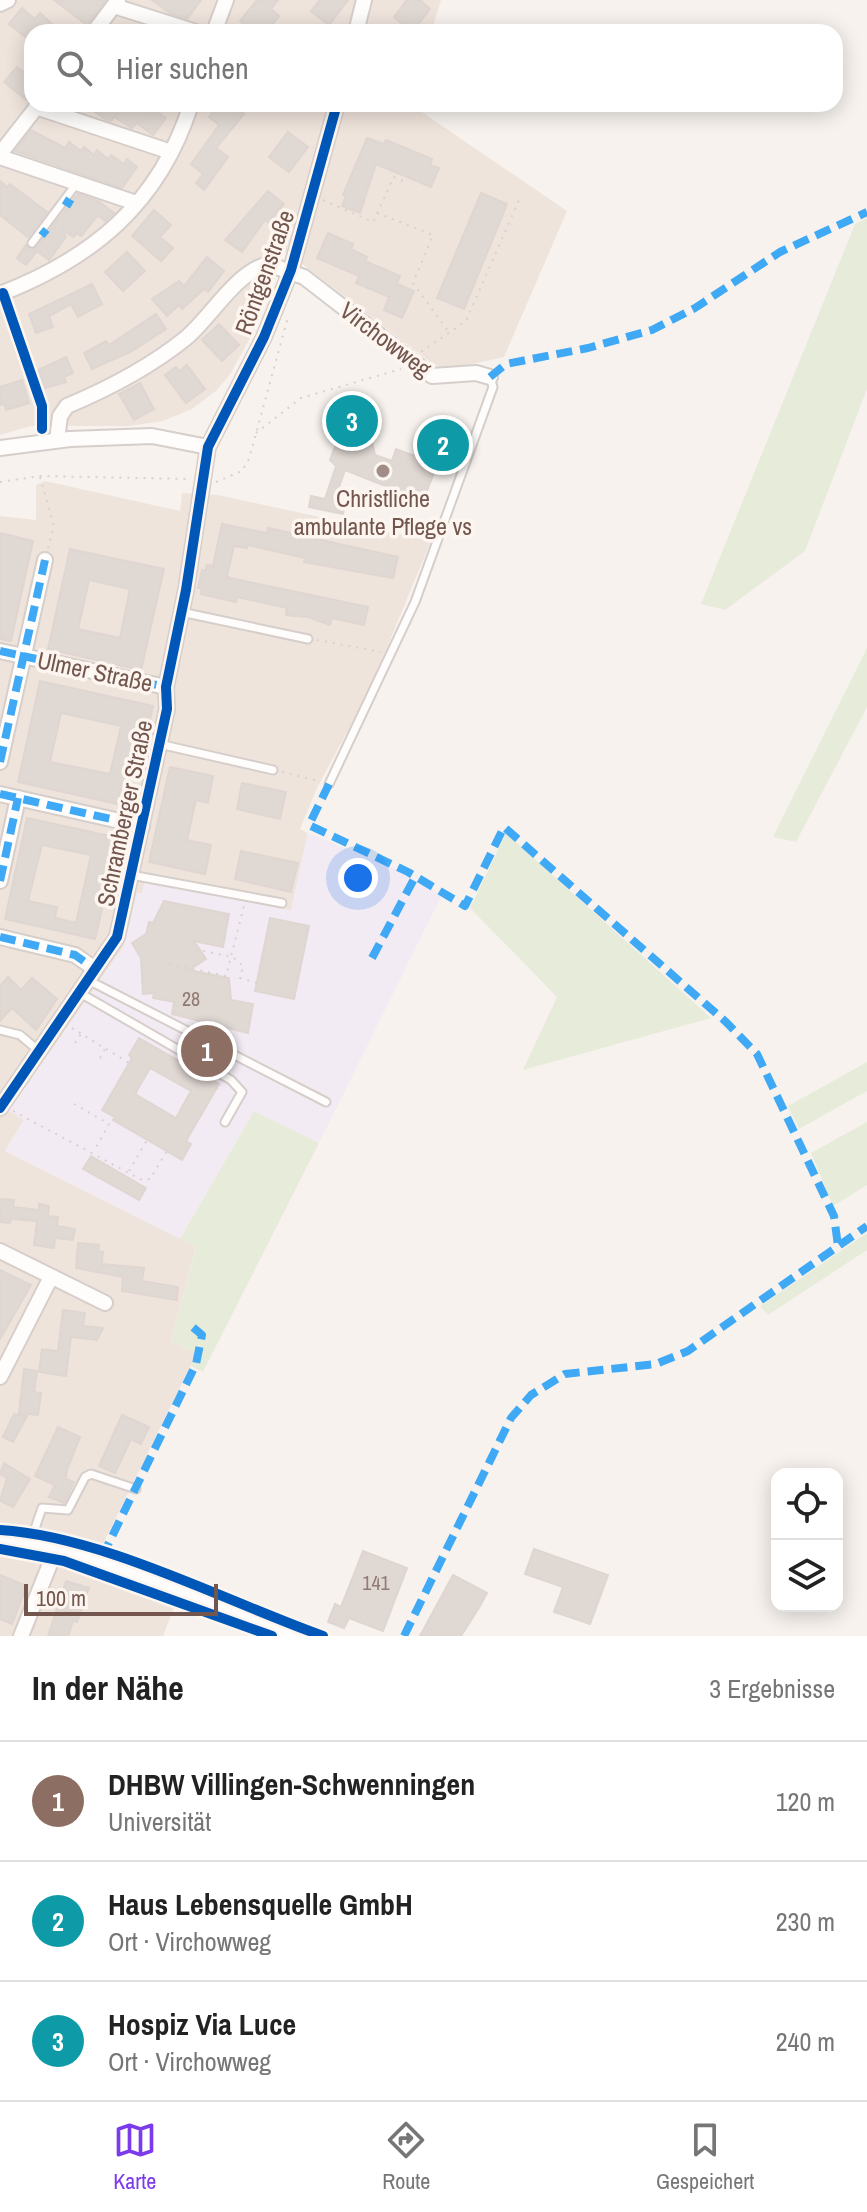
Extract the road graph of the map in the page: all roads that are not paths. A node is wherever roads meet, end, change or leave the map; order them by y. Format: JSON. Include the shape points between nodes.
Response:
{"nodes":[{"id":1,"x":8,"y":0,"type":"edge"},
{"id":2,"x":226,"y":0,"type":"edge"},
{"id":3,"x":364,"y":0,"type":"edge"},
{"id":4,"x":116,"y":3,"type":"edge"},
{"id":5,"x":0,"y":4,"type":"edge"},
{"id":6,"x":100,"y":24,"type":"edge"},
{"id":7,"x":174,"y":24,"type":"edge"},
{"id":8,"x":217,"y":24,"type":"edge"},
{"id":9,"x":358,"y":24,"type":"edge"},
{"id":10,"x":33,"y":112,"type":"edge"},
{"id":11,"x":55,"y":112,"type":"edge"},
{"id":12,"x":188,"y":112,"type":"edge"},
{"id":13,"x":335,"y":112,"type":"edge"},
{"id":14,"x":171,"y":152,"type":"junction"},
{"id":15,"x":0,"y":156,"type":"edge"},
{"id":16,"x":78,"y":181,"type":"junction"},
{"id":17,"x":136,"y":203,"type":"junction"},
{"id":18,"x":32,"y":243,"type":"dead end"},
{"id":19,"x":291,"y":270,"type":"junction"},
{"id":20,"x":0,"y":294,"type":"edge"},
{"id":21,"x":490,"y":377,"type":"joint"},
{"id":22,"x":57,"y":440,"type":"junction"},
{"id":23,"x":208,"y":447,"type":"junction"},
{"id":24,"x":0,"y":448,"type":"edge"},
{"id":25,"x":45,"y":560,"type":"road end"},
{"id":26,"x":181,"y":612,"type":"junction"},
{"id":27,"x":308,"y":639,"type":"road end"},
{"id":28,"x":0,"y":651,"type":"edge"},
{"id":29,"x":24,"y":656,"type":"junction"},
{"id":30,"x":166,"y":687,"type":"junction"},
{"id":31,"x":159,"y":744,"type":"junction"},
{"id":32,"x":0,"y":762,"type":"edge"},
{"id":33,"x":273,"y":770,"type":"road end"},
{"id":34,"x":329,"y":784,"type":"road end"},
{"id":35,"x":0,"y":794,"type":"edge"},
{"id":36,"x":18,"y":798,"type":"junction"},
{"id":37,"x":142,"y":826,"type":"junction"},
{"id":38,"x":131,"y":875,"type":"junction"},
{"id":39,"x":0,"y":881,"type":"edge"},
{"id":40,"x":282,"y":903,"type":"dead end"},
{"id":41,"x":0,"y":937,"type":"edge"},
{"id":42,"x":88,"y":981,"type":"junction"},
{"id":43,"x":0,"y":1030,"type":"edge"},
{"id":44,"x":39,"y":1051,"type":"junction"},
{"id":45,"x":326,"y":1102,"type":"dead end"},
{"id":46,"x":1,"y":1106,"type":"edge"},
{"id":47,"x":225,"y":1122,"type":"dead end"},
{"id":48,"x":0,"y":1251,"type":"edge"},
{"id":49,"x":51,"y":1277,"type":"junction"},
{"id":50,"x":105,"y":1303,"type":"dead end"},
{"id":51,"x":0,"y":1377,"type":"edge"},
{"id":52,"x":136,"y":1489,"type":"dead end"},
{"id":53,"x":0,"y":1539,"type":"edge"},
{"id":54,"x":30,"y":1543,"type":"junction"},
{"id":55,"x":56,"y":1549,"type":"junction"},
{"id":56,"x":21,"y":1636,"type":"edge"},
{"id":57,"x":293,"y":1636,"type":"edge"}],
"edges":[{"from":1,"to":5,"type":"street"},
{"from":2,"to":8,"type":"street"},
{"from":3,"to":9,"type":"street"},
{"from":4,"to":6,"type":"street"},
{"from":4,"to":7,"type":"street"},
{"from":10,"to":15,"type":"street"},
{"from":11,"to":14,"type":"street"},
{"from":12,"to":14,"type":"street"},
{"from":13,"to":19,"type":"street","name":"Röntgenstraße"},
{"from":14,"to":17,"type":"street"},
{"from":15,"to":16,"type":"street"},
{"from":16,"to":17,"type":"street"},
{"from":16,"to":18,"type":"lane"},
{"from":17,"to":20,"type":"street","via":[[77,259]]},
{"from":19,"to":21,"type":"street","name":"Virchowweg","via":[[432,376]]},
{"from":19,"to":22,"type":"street","name":"Röntgenstraße","via":[[268,264],[248,273],[211,316],[148,366],[67,406]]},
{"from":19,"to":23,"type":"street","name":"Röntgenstraße","via":[[264,337]]},
{"from":21,"to":34,"type":"lane","via":[[493,387],[415,602]]},
{"from":22,"to":23,"type":"street","via":[[152,436]]},
{"from":22,"to":24,"type":"street"},
{"from":23,"to":26,"type":"street","name":"Schramberger Straße"},
{"from":25,"to":29,"type":"street","name":"Ulmer Straße"},
{"from":26,"to":27,"type":"lane"},
{"from":26,"to":30,"type":"street","name":"Schramberger Straße"},
{"from":28,"to":29,"type":"street","name":"Ulmer Straße"},
{"from":29,"to":30,"type":"street","name":"Ulmer Straße"},
{"from":29,"to":32,"type":"street"},
{"from":30,"to":31,"type":"street","name":"Schramberger Straße"},
{"from":31,"to":33,"type":"lane"},
{"from":31,"to":37,"type":"street","name":"Schramberger Straße"},
{"from":35,"to":36,"type":"street"},
{"from":36,"to":37,"type":"street"},
{"from":36,"to":39,"type":"street"},
{"from":37,"to":38,"type":"street","name":"Schramberger Straße"},
{"from":38,"to":40,"type":"lane"},
{"from":38,"to":42,"type":"street","name":"Schramberger Straße","via":[[117,937]]},
{"from":41,"to":42,"type":"street","via":[[75,955]]},
{"from":42,"to":44,"type":"street","name":"Schramberger Straße"},
{"from":42,"to":45,"type":"lane"},
{"from":42,"to":47,"type":"lane","via":[[231,1080],[242,1092]]},
{"from":43,"to":44,"type":"lane","via":[[20,1035]]},
{"from":44,"to":46,"type":"street","name":"Schramberger Straße"},
{"from":48,"to":49,"type":"street"},
{"from":49,"to":50,"type":"street"},
{"from":49,"to":51,"type":"street"},
{"from":52,"to":54,"type":"lane","via":[[91,1474],[85,1477],[68,1510],[42,1508]]},
{"from":53,"to":54,"type":"street"},
{"from":54,"to":55,"type":"street"},
{"from":55,"to":56,"type":"street"},
{"from":55,"to":57,"type":"street","via":[[101,1560]]}]}
